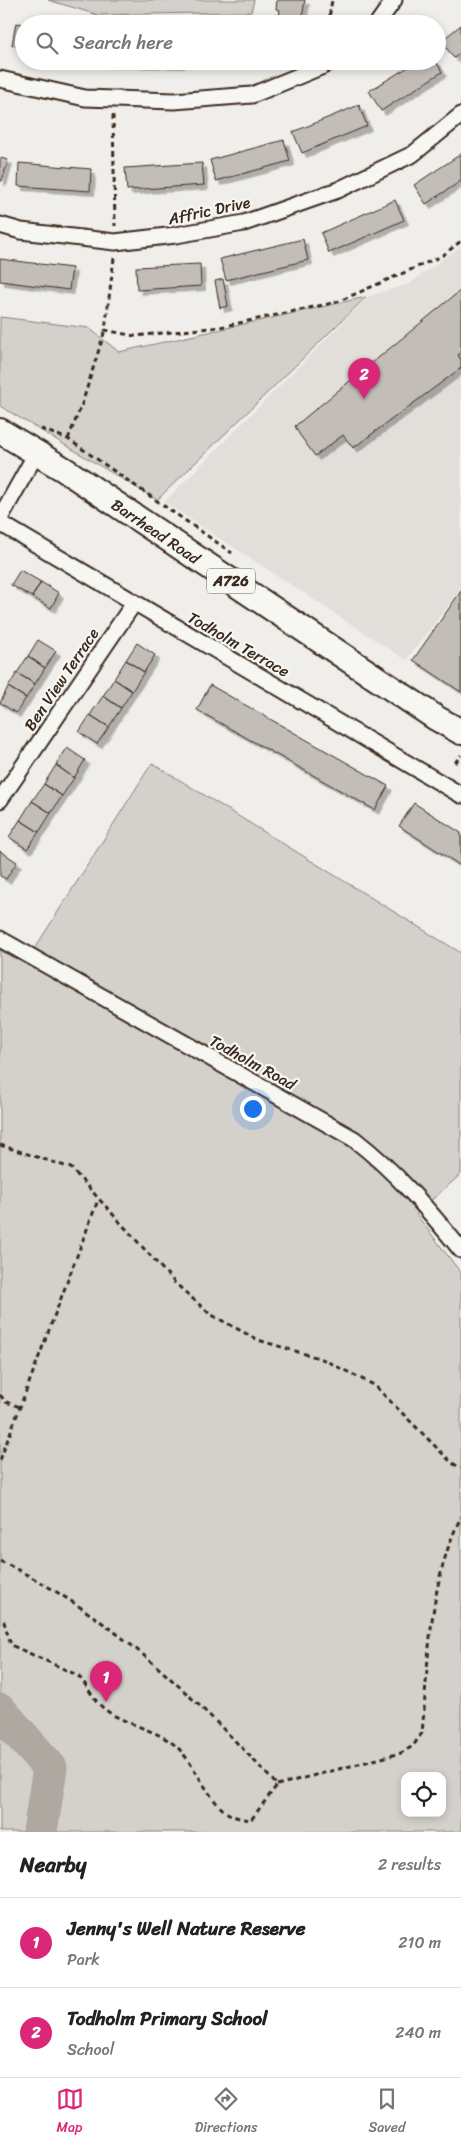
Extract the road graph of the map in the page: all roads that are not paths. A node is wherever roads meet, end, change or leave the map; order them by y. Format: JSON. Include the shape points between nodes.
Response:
{"nodes":[{"id":1,"x":394,"y":0,"type":"edge"},
{"id":2,"x":383,"y":15,"type":"edge"},
{"id":3,"x":313,"y":70,"type":"edge"},
{"id":4,"x":0,"y":78,"type":"edge"},
{"id":5,"x":461,"y":115,"type":"edge"},
{"id":6,"x":0,"y":225,"type":"edge"},
{"id":7,"x":0,"y":431,"type":"edge"},
{"id":8,"x":37,"y":452,"type":"junction"},
{"id":9,"x":0,"y":518,"type":"edge"},
{"id":10,"x":0,"y":523,"type":"edge"},
{"id":11,"x":134,"y":603,"type":"junction"},
{"id":12,"x":461,"y":732,"type":"edge"},
{"id":13,"x":461,"y":795,"type":"edge"},
{"id":14,"x":0,"y":800,"type":"edge"},
{"id":15,"x":0,"y":939,"type":"edge"},
{"id":16,"x":461,"y":1250,"type":"edge"}],
"edges":[{"from":1,"to":2,"type":"street"},
{"from":3,"to":4,"type":"street","via":[[252,95],[174,101],[85,98]]},
{"from":5,"to":6,"type":"street","name":"Affric Drive","via":[[413,154],[338,190],[244,223],[176,236],[115,242],[21,231]]},
{"from":7,"to":8,"type":"main road","name":"Barrhead Road","number":"A726"},
{"from":8,"to":9,"type":"street"},
{"from":8,"to":12,"type":"main road","name":"Barrhead Road","number":"A726"},
{"from":10,"to":11,"type":"street","name":"Todholm Terrace"},
{"from":11,"to":13,"type":"street","name":"Todholm Terrace"},
{"from":11,"to":14,"type":"street","name":"Ben View Terrace"},
{"from":15,"to":16,"type":"street","name":"Todholm Road","via":[[354,1140],[403,1182]]}]}
